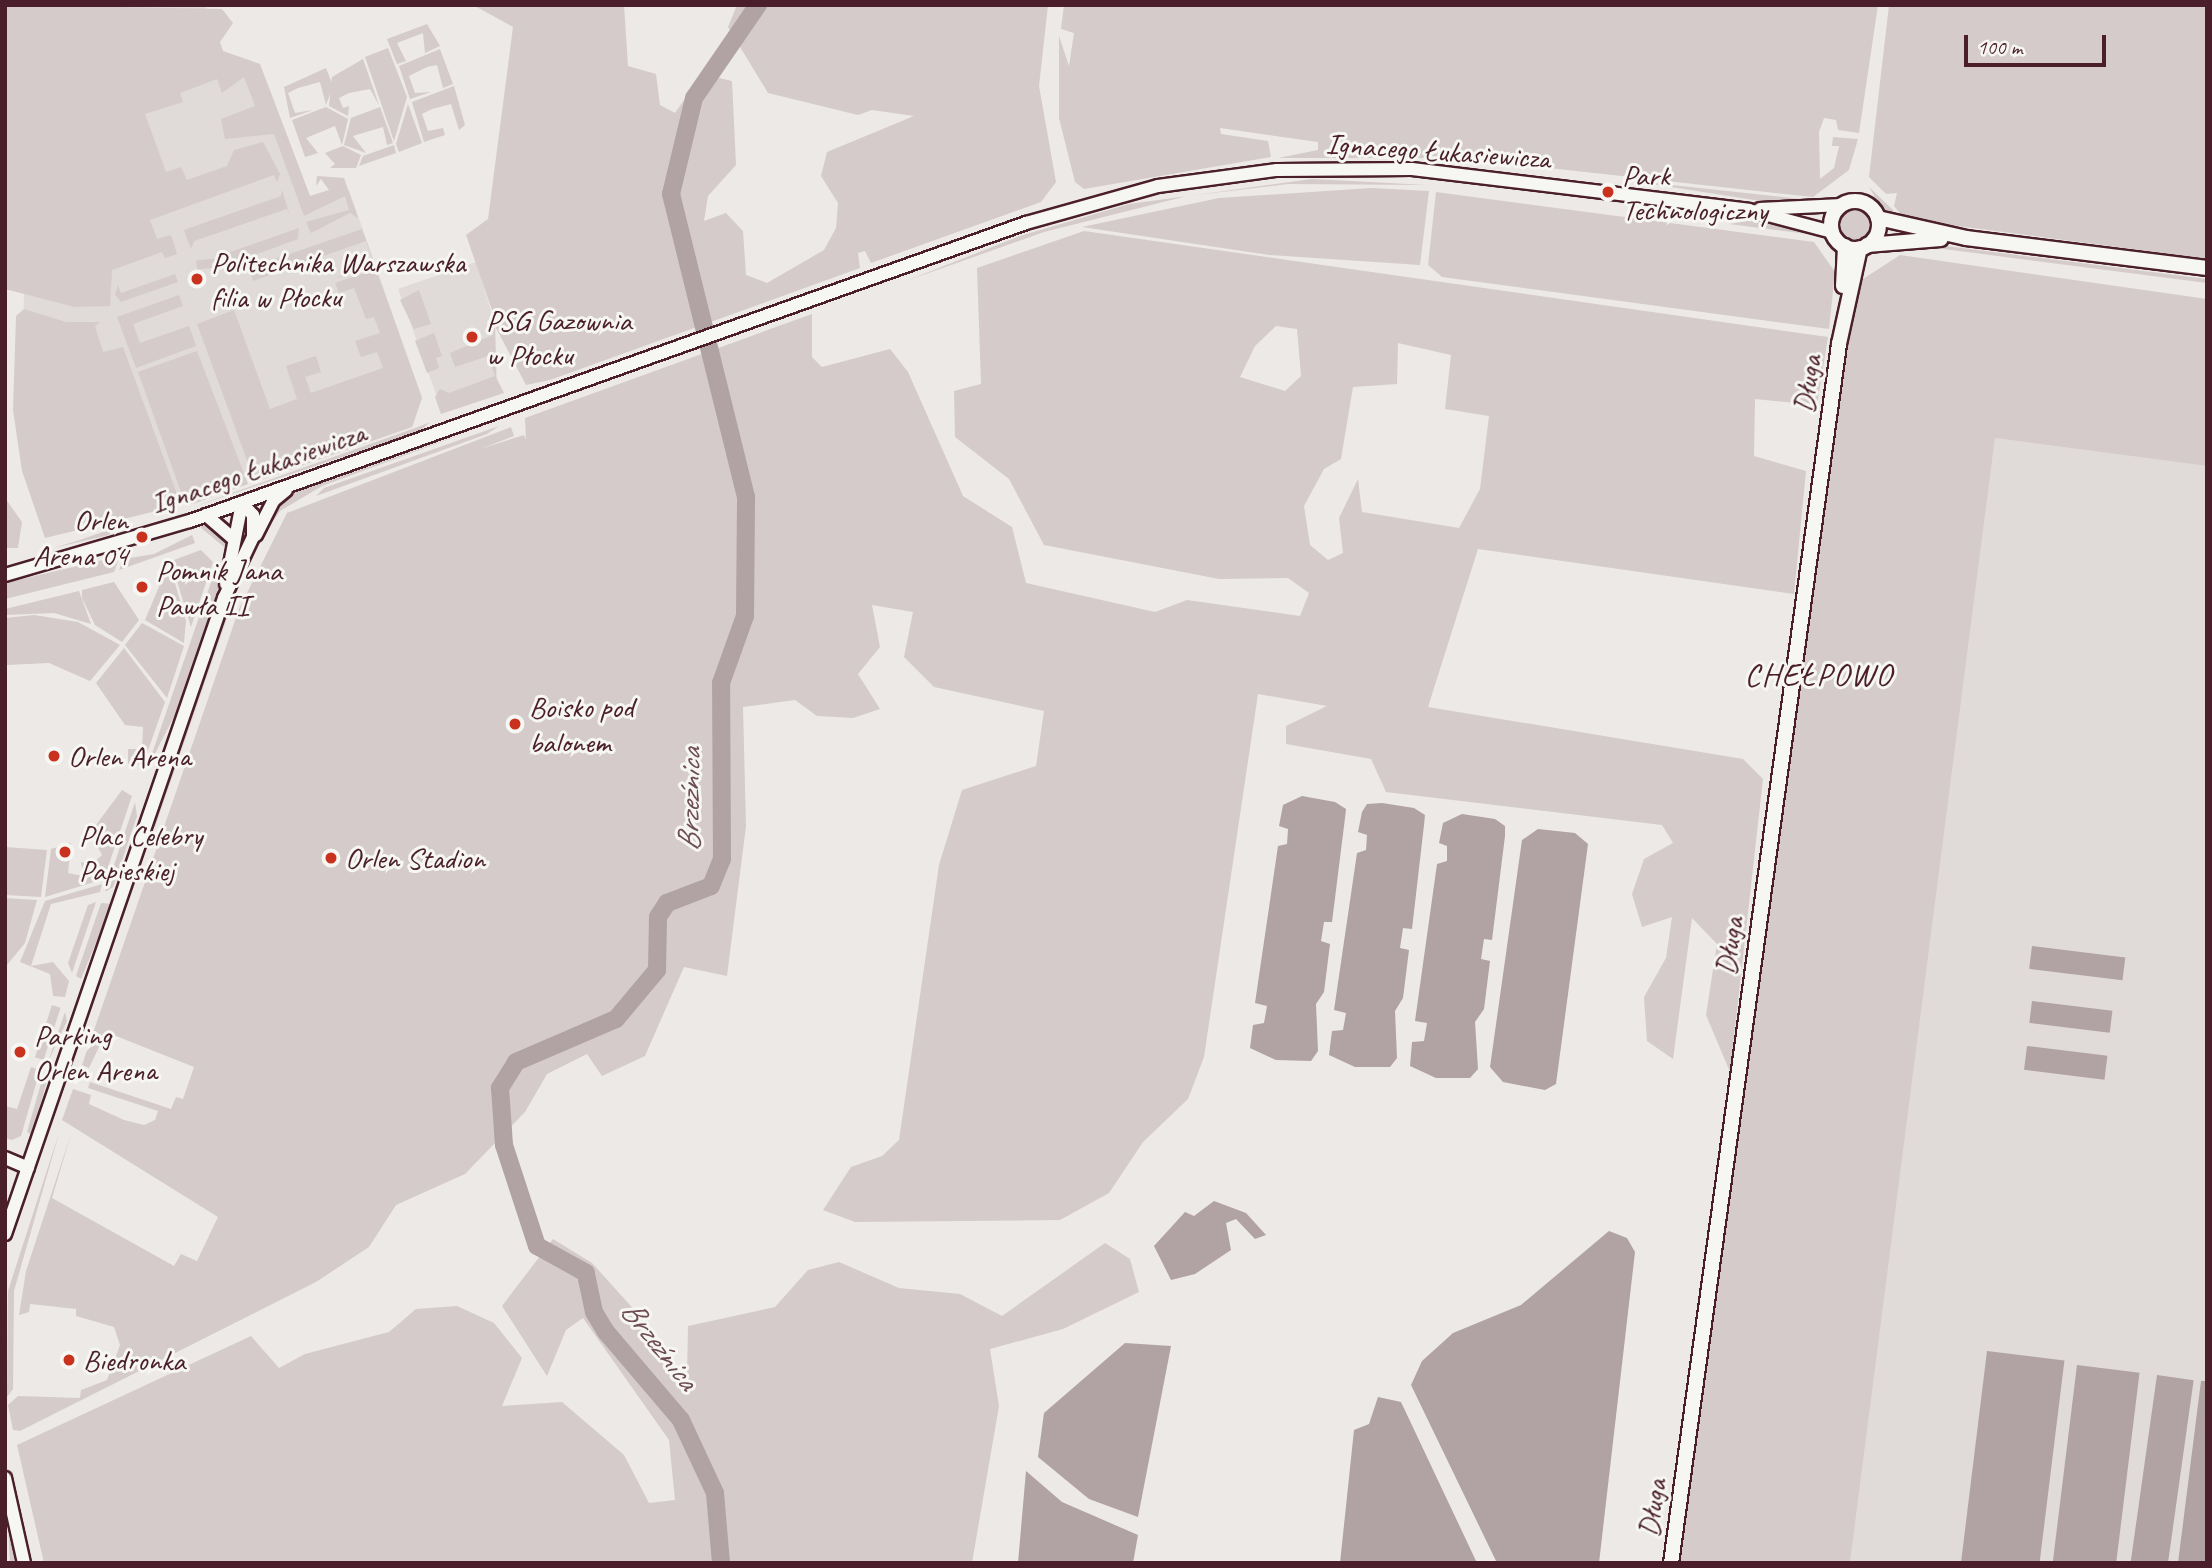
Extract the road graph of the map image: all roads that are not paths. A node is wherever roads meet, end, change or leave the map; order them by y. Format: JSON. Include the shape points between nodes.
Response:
{"nodes":[{"id":1,"x":1841,"y":205,"type":"junction"},
{"id":2,"x":1749,"y":210,"type":"junction"},
{"id":3,"x":1878,"y":218,"type":"junction"},
{"id":4,"x":1832,"y":232,"type":"junction"},
{"id":5,"x":1966,"y":238,"type":"junction"},
{"id":6,"x":1845,"y":246,"type":"junction"},
{"id":7,"x":1863,"y":247,"type":"junction"},
{"id":8,"x":2207,"y":268,"type":"edge"},
{"id":9,"x":1840,"y":336,"type":"junction"},
{"id":10,"x":294,"y":484,"type":"junction"},
{"id":11,"x":242,"y":503,"type":"junction"},
{"id":12,"x":206,"y":515,"type":"junction"},
{"id":13,"x":234,"y":539,"type":"junction"},
{"id":14,"x":245,"y":557,"type":"junction"},
{"id":15,"x":5,"y":575,"type":"edge"},
{"id":16,"x":224,"y":598,"type":"junction"},
{"id":17,"x":5,"y":1158,"type":"edge"},
{"id":18,"x":28,"y":1168,"type":"junction"},
{"id":19,"x":5,"y":1234,"type":"edge"},
{"id":20,"x":5,"y":1478,"type":"edge"},
{"id":21,"x":24,"y":1563,"type":"edge"},
{"id":22,"x":1671,"y":1563,"type":"edge"}],
"edges":[{"from":1,"to":2,"type":"street","name":"Ignacego Łukasiewicza"},
{"from":1,"to":3,"type":"main road","via":[[1863,202]]},
{"from":1,"to":4,"type":"main road"},
{"from":2,"to":4,"type":"street","name":"Ignacego Łukasiewicza"},
{"from":2,"to":10,"type":"street","name":"Ignacego Łukasiewicza","via":[[1412,169],[1251,173],[1095,201]]},
{"from":3,"to":5,"type":"main road"},
{"from":3,"to":7,"type":"main road","via":[[1877,234]]},
{"from":4,"to":6,"type":"main road"},
{"from":5,"to":7,"type":"main road"},
{"from":5,"to":8,"type":"main road"},
{"from":6,"to":7,"type":"main road"},
{"from":6,"to":9,"type":"main road","name":"Długa"},
{"from":7,"to":9,"type":"main road","name":"Długa"},
{"from":9,"to":22,"type":"main road","name":"Długa"},
{"from":10,"to":11,"type":"street","name":"Ignacego Łukasiewicza"},
{"from":10,"to":14,"type":"street","via":[[273,501]]},
{"from":11,"to":12,"type":"street","name":"Ignacego Łukasiewicza"},
{"from":11,"to":13,"type":"street"},
{"from":11,"to":14,"type":"street","via":[[255,525]]},
{"from":12,"to":13,"type":"street"},
{"from":12,"to":15,"type":"street","name":"Ignacego Łukasiewicza"},
{"from":13,"to":16,"type":"street"},
{"from":14,"to":16,"type":"street"},
{"from":16,"to":18,"type":"street"},
{"from":17,"to":18,"type":"street"},
{"from":18,"to":19,"type":"street"},
{"from":20,"to":21,"type":"street"}]}
